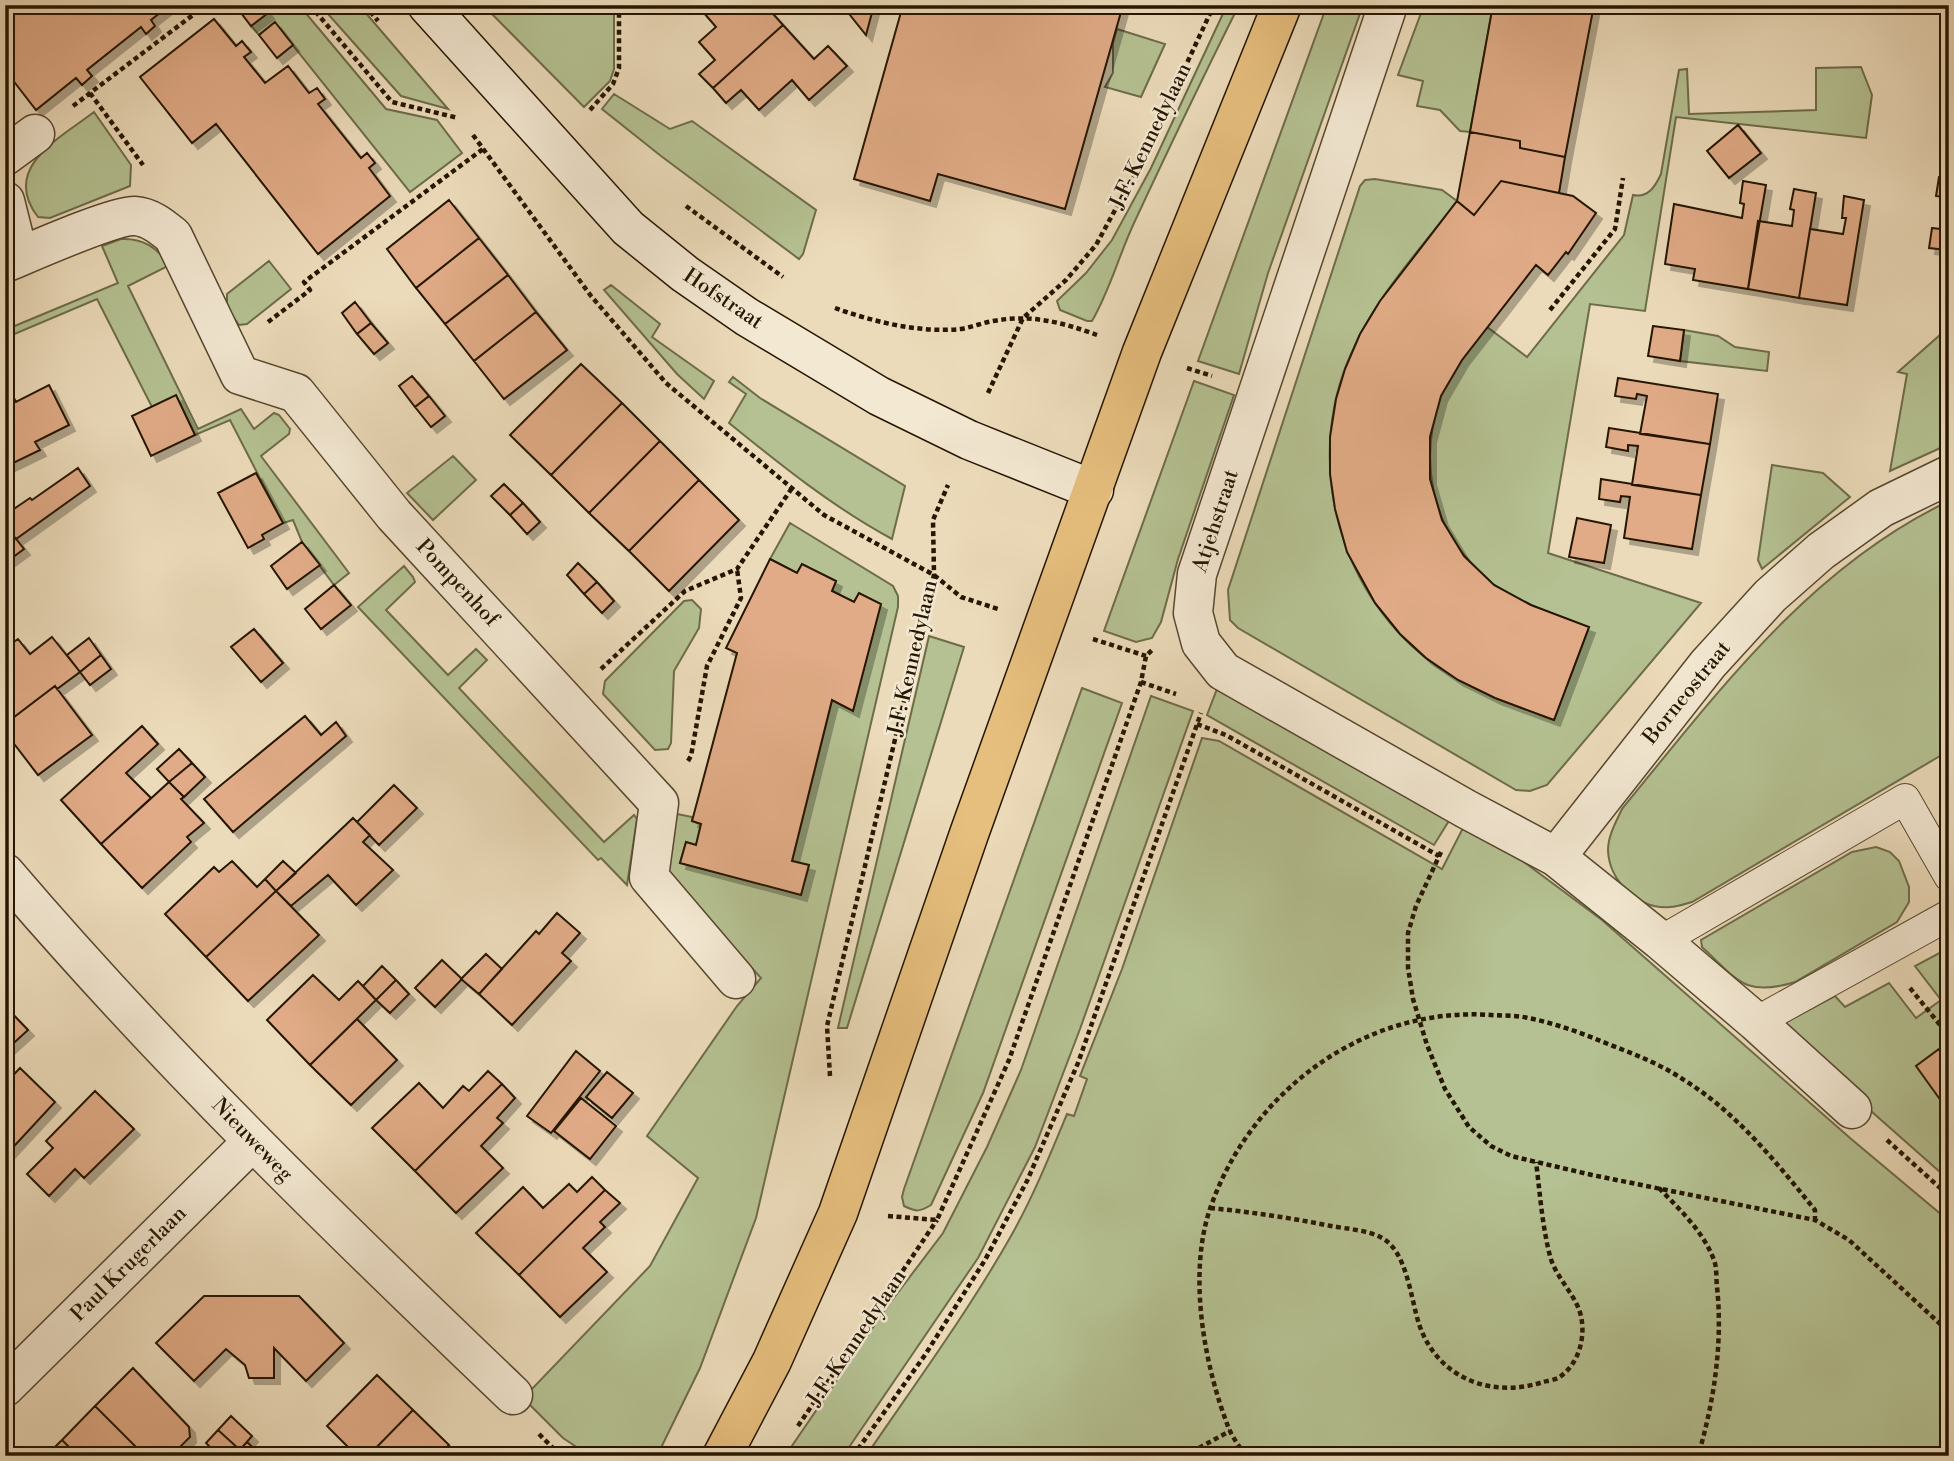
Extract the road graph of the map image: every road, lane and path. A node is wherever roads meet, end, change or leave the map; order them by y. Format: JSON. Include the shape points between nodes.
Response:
{"nodes":[{"id":1,"x":206,"y":5,"type":"edge"},
{"id":2,"x":310,"y":5,"type":"edge"},
{"id":3,"x":365,"y":5,"type":"edge"},
{"id":4,"x":427,"y":5,"type":"edge"},
{"id":5,"x":620,"y":5,"type":"edge"},
{"id":6,"x":1214,"y":5,"type":"edge"},
{"id":7,"x":1282,"y":5,"type":"edge"},
{"id":8,"x":1388,"y":5,"type":"edge"},
{"id":9,"x":383,"y":26,"type":"dead end"},
{"id":10,"x":90,"y":93,"type":"junction"},
{"id":11,"x":454,"y":109,"type":"dead end"},
{"id":12,"x":583,"y":119,"type":"dead end"},
{"id":13,"x":468,"y":128,"type":"dead end"},
{"id":14,"x":20,"y":145,"type":"edge"},
{"id":15,"x":483,"y":149,"type":"junction"},
{"id":16,"x":1623,"y":178,"type":"dead end"},
{"id":17,"x":676,"y":199,"type":"dead end"},
{"id":18,"x":5,"y":201,"type":"edge"},
{"id":19,"x":134,"y":216,"type":"junction"},
{"id":20,"x":12,"y":260,"type":"edge"},
{"id":21,"x":785,"y":278,"type":"dead end"},
{"id":22,"x":829,"y":306,"type":"dead end"},
{"id":23,"x":1550,"y":310,"type":"dead end"},
{"id":24,"x":1023,"y":318,"type":"junction"},
{"id":25,"x":229,"y":350,"type":"junction"},
{"id":26,"x":1142,"y":352,"type":"junction"},
{"id":27,"x":1259,"y":392,"type":"junction"},
{"id":28,"x":969,"y":439,"type":"junction"},
{"id":29,"x":1949,"y":475,"type":"edge"},
{"id":30,"x":792,"y":488,"type":"junction"},
{"id":31,"x":1094,"y":490,"type":"junction"},
{"id":32,"x":737,"y":569,"type":"junction"},
{"id":33,"x":934,"y":575,"type":"junction"},
{"id":34,"x":1194,"y":613,"type":"junction"},
{"id":35,"x":1044,"y":624,"type":"junction"},
{"id":36,"x":1146,"y":656,"type":"junction"},
{"id":37,"x":1217,"y":663,"type":"junction"},
{"id":38,"x":565,"y":702,"type":"junction"},
{"id":39,"x":1197,"y":723,"type":"junction"},
{"id":40,"x":659,"y":803,"type":"junction"},
{"id":41,"x":1466,"y":809,"type":"junction"},
{"id":42,"x":1439,"y":856,"type":"junction"},
{"id":43,"x":1556,"y":857,"type":"junction"},
{"id":44,"x":5,"y":873,"type":"edge"},
{"id":45,"x":1949,"y":876,"type":"edge"},
{"id":46,"x":1949,"y":915,"type":"edge"},
{"id":47,"x":1661,"y":941,"type":"junction"},
{"id":48,"x":1882,"y":952,"type":"junction"},
{"id":49,"x":736,"y":979,"type":"dead end"},
{"id":50,"x":1418,"y":1019,"type":"junction"},
{"id":51,"x":1756,"y":1022,"type":"junction"},
{"id":52,"x":1949,"y":1036,"type":"edge"},
{"id":53,"x":830,"y":1080,"type":"dead end"},
{"id":54,"x":1852,"y":1109,"type":"joint"},
{"id":55,"x":253,"y":1141,"type":"junction"},
{"id":56,"x":1536,"y":1162,"type":"junction"},
{"id":57,"x":1659,"y":1188,"type":"junction"},
{"id":58,"x":1949,"y":1196,"type":"edge"},
{"id":59,"x":1210,"y":1208,"type":"junction"},
{"id":60,"x":838,"y":1213,"type":"junction"},
{"id":61,"x":937,"y":1220,"type":"junction"},
{"id":62,"x":1815,"y":1220,"type":"junction"},
{"id":63,"x":1949,"y":1332,"type":"edge"},
{"id":64,"x":5,"y":1387,"type":"edge"},
{"id":65,"x":513,"y":1395,"type":"dead end"},
{"id":66,"x":1230,"y":1431,"type":"junction"},
{"id":67,"x":794,"y":1433,"type":"dead end"},
{"id":68,"x":722,"y":1456,"type":"edge"},
{"id":69,"x":853,"y":1456,"type":"edge"},
{"id":70,"x":1184,"y":1456,"type":"edge"},
{"id":71,"x":1245,"y":1456,"type":"edge"},
{"id":72,"x":1698,"y":1456,"type":"edge"}],
"edges":[{"from":1,"to":10,"type":"path"},
{"from":2,"to":11,"type":"path","via":[[392,102],[460,118]]},
{"from":3,"to":9,"type":"path"},
{"from":4,"to":28,"type":"street","name":"Hofstraat","via":[[628,228],[685,274],[879,396]]},
{"from":5,"to":12,"type":"path","via":[[620,68],[613,84]]},
{"from":6,"to":24,"type":"path","name":"J.F. Kennedylaan","via":[[1097,244],[1066,281]]},
{"from":7,"to":26,"type":"main road"},
{"from":8,"to":27,"type":"street","name":"Atjehstraat"},
{"from":10,"to":14,"type":"path"},
{"from":10,"to":19,"type":"path","via":[[144,165]]},
{"from":13,"to":15,"type":"path"},
{"from":15,"to":25,"type":"path","via":[[304,282],[310,290]]},
{"from":15,"to":30,"type":"path","via":[[591,296],[666,383]]},
{"from":16,"to":23,"type":"path","via":[[1615,229]]},
{"from":17,"to":21,"type":"path"},
{"from":18,"to":20,"type":"street"},
{"from":19,"to":20,"type":"street"},
{"from":19,"to":25,"type":"street","name":"Pompenhof","via":[[156,222],[173,236]]},
{"from":22,"to":24,"type":"path","via":[[908,327],[961,329]]},
{"from":24,"to":26,"type":"path","via":[[1061,322]]},
{"from":24,"to":28,"type":"path","name":"J.F. Kennedylaan"},
{"from":25,"to":38,"type":"street","name":"Pompenhof","via":[[240,375],[296,393],[394,515]]},
{"from":26,"to":27,"type":"path"},
{"from":26,"to":31,"type":"main road"},
{"from":27,"to":34,"type":"street","name":"Atjehstraat","via":[[1197,574]]},
{"from":28,"to":31,"type":"street","name":"Hofstraat"},
{"from":28,"to":33,"type":"path","name":"J.F. Kennedylaan","via":[[933,520]]},
{"from":29,"to":43,"type":"street","name":"Borneostraat","via":[[1881,508],[1821,551],[1770,596],[1708,664]]},
{"from":30,"to":32,"type":"path"},
{"from":30,"to":33,"type":"path","via":[[824,514]]},
{"from":31,"to":35,"type":"main road"},
{"from":32,"to":38,"type":"path","via":[[685,591]]},
{"from":32,"to":40,"type":"path","via":[[741,598],[707,666],[691,756]]},
{"from":33,"to":35,"type":"path","via":[[961,597]]},
{"from":33,"to":53,"type":"path","name":"J.F. Kennedylaan","via":[[827,1027]]},
{"from":34,"to":36,"type":"path"},
{"from":34,"to":37,"type":"street","name":"Atjehstraat","via":[[1201,643]]},
{"from":35,"to":36,"type":"path"},
{"from":35,"to":60,"type":"main road"},
{"from":36,"to":61,"type":"path","name":"J.F. Kennedylaan","via":[[1009,1060]]},
{"from":37,"to":39,"type":"path"},
{"from":37,"to":41,"type":"street","name":"Atjehstraat","via":[[1223,671]]},
{"from":38,"to":40,"type":"street","name":"Pompenhof"},
{"from":39,"to":42,"type":"path"},
{"from":39,"to":69,"type":"path","via":[[1078,1063],[1027,1181],[925,1355]]},
{"from":40,"to":49,"type":"street","via":[[649,877]]},
{"from":41,"to":42,"type":"path"},
{"from":41,"to":43,"type":"street","name":"Atjehstraat"},
{"from":42,"to":50,"type":"path","via":[[1408,933],[1408,968]]},
{"from":43,"to":47,"type":"street"},
{"from":44,"to":55,"type":"street","name":"Nieuweweg"},
{"from":45,"to":47,"type":"lane","via":[[1905,799]]},
{"from":46,"to":48,"type":"lane"},
{"from":47,"to":51,"type":"street"},
{"from":48,"to":51,"type":"lane"},
{"from":48,"to":52,"type":"path"},
{"from":50,"to":56,"type":"path","via":[[1445,1089],[1469,1127],[1491,1146]]},
{"from":50,"to":59,"type":"path","via":[[1357,1041],[1286,1088],[1251,1130]]},
{"from":50,"to":62,"type":"path","via":[[1471,1013],[1526,1017],[1653,1062],[1686,1080],[1751,1137],[1815,1210]]},
{"from":51,"to":54,"type":"street"},
{"from":54,"to":58,"type":"path"},
{"from":55,"to":64,"type":"street","name":"Paul Krugerlaan"},
{"from":55,"to":65,"type":"street","name":"Nieuweweg"},
{"from":56,"to":57,"type":"path"},
{"from":56,"to":59,"type":"path","via":[[1550,1258],[1578,1307],[1581,1343],[1574,1362],[1558,1378],[1511,1390],[1468,1381],[1429,1347],[1404,1268],[1383,1238]]},
{"from":57,"to":62,"type":"path"},
{"from":57,"to":72,"type":"path","via":[[1694,1224],[1714,1261],[1720,1318]]},
{"from":59,"to":66,"type":"path","via":[[1202,1244],[1200,1309],[1212,1376]]},
{"from":60,"to":61,"type":"path"},
{"from":60,"to":68,"type":"main road","via":[[772,1361]]},
{"from":61,"to":67,"type":"path","name":"J.F. Kennedylaan"},
{"from":62,"to":63,"type":"path","via":[[1849,1240]]},
{"from":66,"to":70,"type":"path"},
{"from":66,"to":71,"type":"path"}]}
